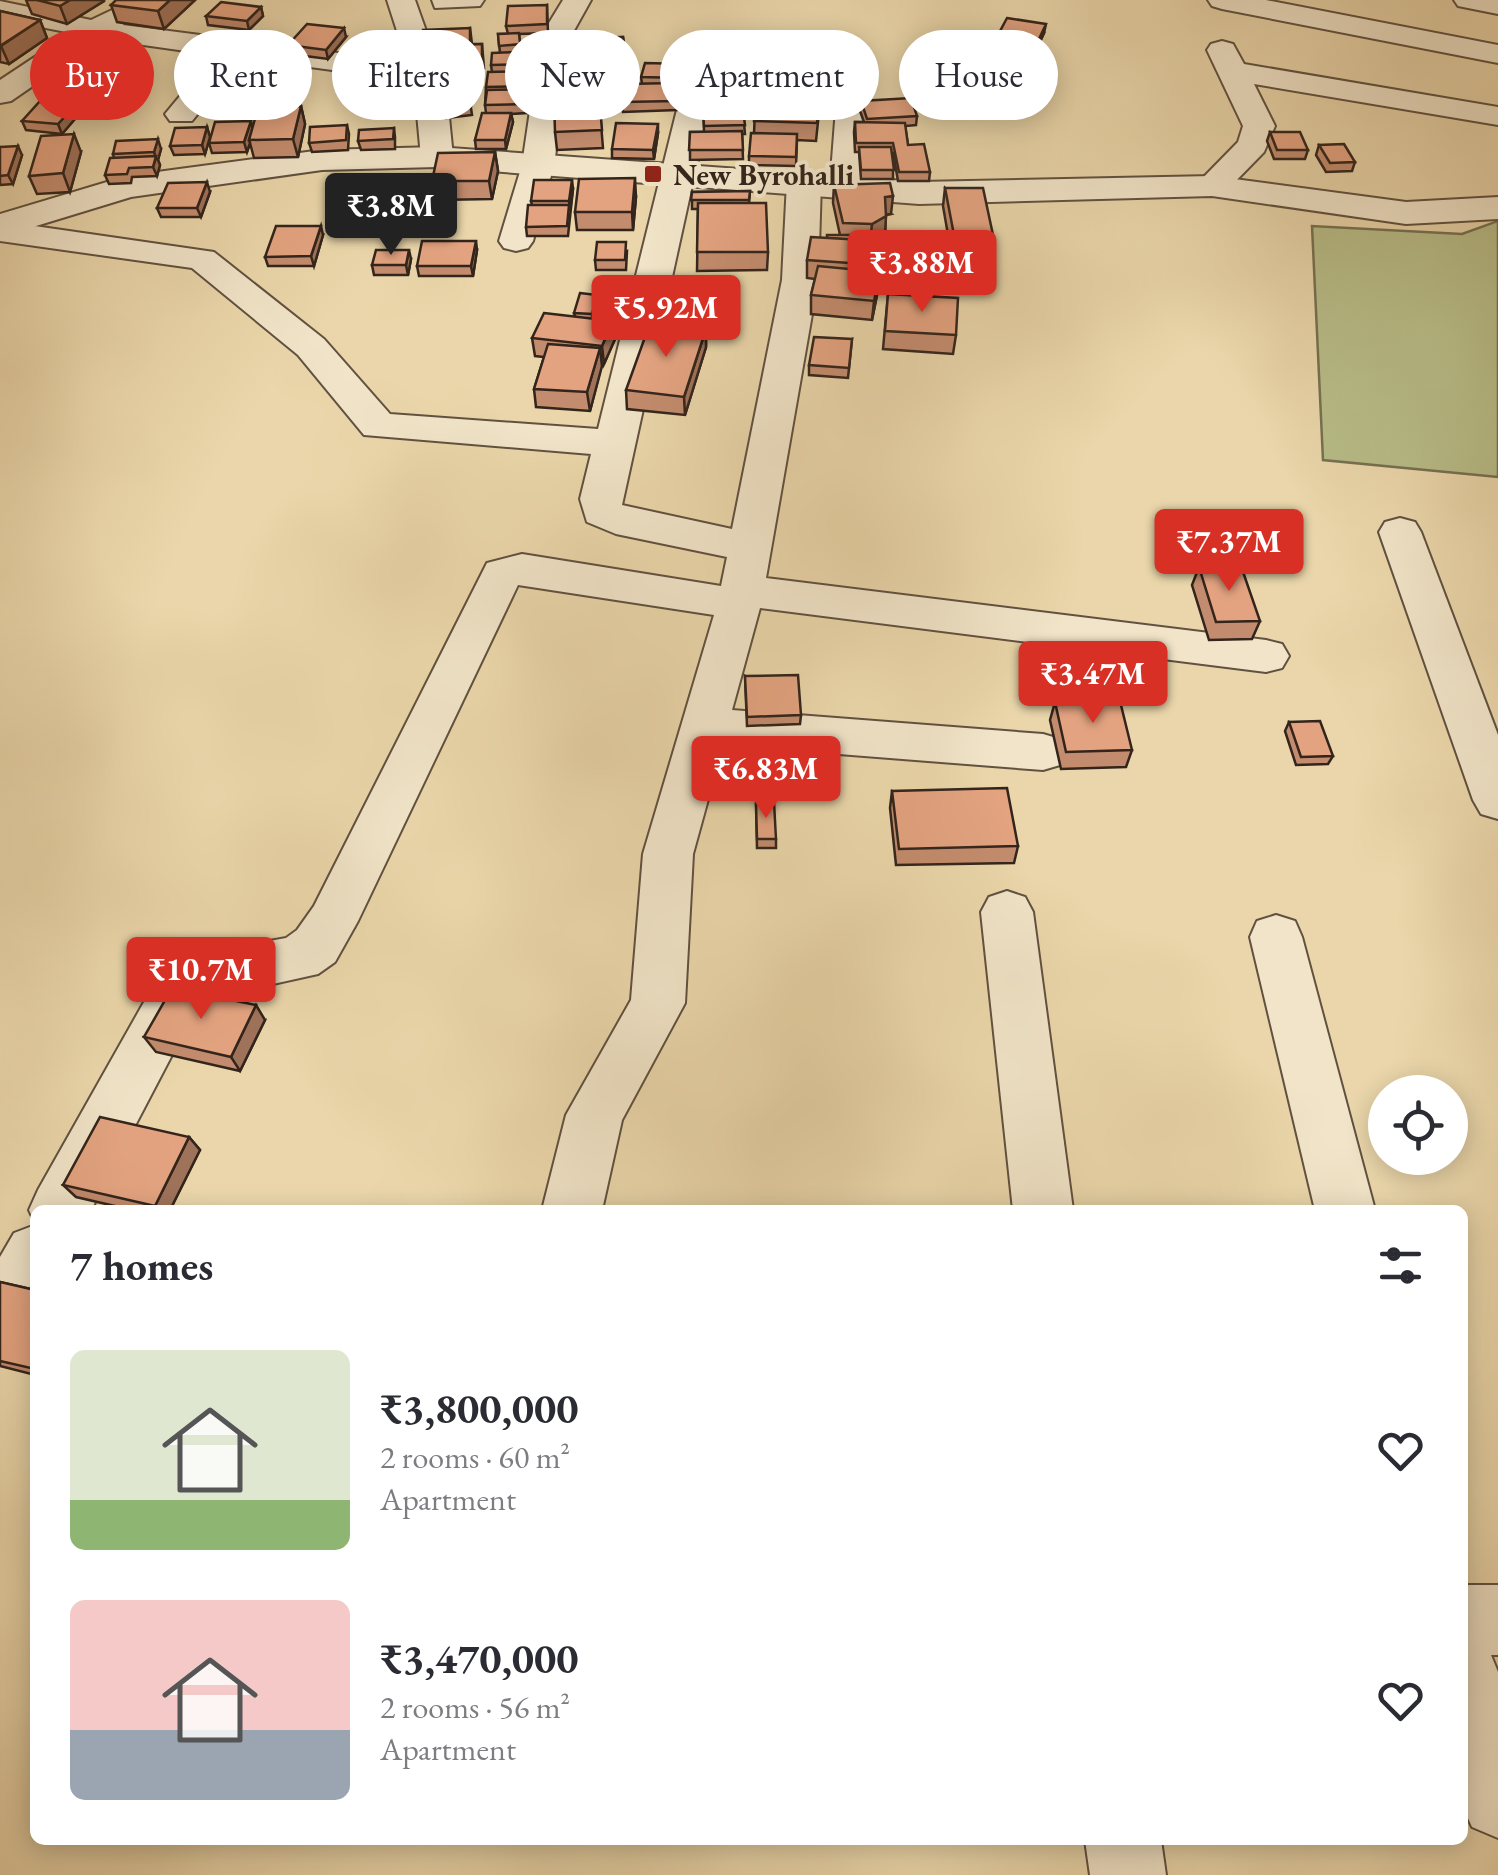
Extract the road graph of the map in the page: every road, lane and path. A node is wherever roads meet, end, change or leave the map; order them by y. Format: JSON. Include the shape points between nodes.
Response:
{"nodes":[{"id":1,"x":137,"y":0,"type":"edge"},
{"id":2,"x":401,"y":0,"type":"edge"},
{"id":3,"x":577,"y":0,"type":"edge"},
{"id":4,"x":1195,"y":0,"type":"edge"},
{"id":5,"x":1222,"y":0,"type":"edge"},
{"id":6,"x":1468,"y":0,"type":"edge"},
{"id":7,"x":1498,"y":5,"type":"edge"},
{"id":8,"x":0,"y":10,"type":"edge"},
{"id":9,"x":97,"y":30,"type":"joint"},
{"id":10,"x":412,"y":30,"type":"edge"},
{"id":11,"x":1498,"y":54,"type":"edge"},
{"id":12,"x":1233,"y":71,"type":"junction"},
{"id":13,"x":30,"y":74,"type":"edge"},
{"id":14,"x":0,"y":93,"type":"edge"},
{"id":15,"x":1498,"y":116,"type":"edge"},
{"id":16,"x":433,"y":120,"type":"edge"},
{"id":17,"x":692,"y":120,"type":"edge"},
{"id":18,"x":851,"y":120,"type":"edge"},
{"id":19,"x":437,"y":156,"type":"junction"},
{"id":20,"x":538,"y":165,"type":"junction"},
{"id":21,"x":680,"y":175,"type":"junction"},
{"id":22,"x":804,"y":182,"type":"junction"},
{"id":23,"x":847,"y":186,"type":"junction"},
{"id":24,"x":1212,"y":186,"type":"junction"},
{"id":25,"x":1498,"y":208,"type":"edge"},
{"id":26,"x":0,"y":229,"type":"edge"},
{"id":27,"x":516,"y":241,"type":"dead end"},
{"id":28,"x":615,"y":443,"type":"junction"},
{"id":29,"x":1400,"y":532,"type":"dead end"},
{"id":30,"x":750,"y":547,"type":"junction"},
{"id":31,"x":740,"y":597,"type":"junction"},
{"id":32,"x":1266,"y":656,"type":"dead end"},
{"id":33,"x":704,"y":726,"type":"junction"},
{"id":34,"x":1043,"y":752,"type":"dead end"},
{"id":35,"x":1498,"y":800,"type":"edge"},
{"id":36,"x":1006,"y":912,"type":"dead end"},
{"id":37,"x":1276,"y":937,"type":"dead end"},
{"id":38,"x":62,"y":1205,"type":"edge"},
{"id":39,"x":573,"y":1205,"type":"edge"},
{"id":40,"x":1042,"y":1205,"type":"edge"},
{"id":41,"x":1344,"y":1205,"type":"edge"},
{"id":42,"x":30,"y":1263,"type":"edge"},
{"id":43,"x":0,"y":1318,"type":"edge"},
{"id":44,"x":1468,"y":1620,"type":"edge"},
{"id":45,"x":1498,"y":1620,"type":"edge"},
{"id":46,"x":1468,"y":1692,"type":"edge"},
{"id":47,"x":1498,"y":1801,"type":"edge"},
{"id":48,"x":1125,"y":1845,"type":"edge"},
{"id":49,"x":1128,"y":1875,"type":"edge"}],
"edges":[{"from":1,"to":9,"type":"street"},
{"from":2,"to":10,"type":"street"},
{"from":3,"to":20,"type":"street","via":[[550,60]]},
{"from":4,"to":12,"type":"street"},
{"from":5,"to":11,"type":"street"},
{"from":6,"to":7,"type":"street"},
{"from":8,"to":9,"type":"street"},
{"from":12,"to":15,"type":"street"},
{"from":12,"to":24,"type":"street","via":[[1259,126],[1253,145]]},
{"from":13,"to":14,"type":"street"},
{"from":16,"to":19,"type":"street"},
{"from":17,"to":21,"type":"street"},
{"from":18,"to":23,"type":"street"},
{"from":19,"to":20,"type":"street"},
{"from":19,"to":26,"type":"street","via":[[322,160],[127,187]]},
{"from":20,"to":21,"type":"street"},
{"from":20,"to":27,"type":"street"},
{"from":21,"to":22,"type":"street"},
{"from":21,"to":28,"type":"street"},
{"from":22,"to":23,"type":"street"},
{"from":22,"to":30,"type":"street","via":[[800,280]]},
{"from":23,"to":24,"type":"street","via":[[919,193]]},
{"from":24,"to":25,"type":"street","via":[[1406,213]]},
{"from":26,"to":28,"type":"street","via":[[202,259],[311,347],[378,426]]},
{"from":28,"to":30,"type":"street","via":[[602,512]]},
{"from":29,"to":35,"type":"street"},
{"from":30,"to":31,"type":"street"},
{"from":31,"to":32,"type":"street"},
{"from":31,"to":33,"type":"street"},
{"from":31,"to":38,"type":"street","via":[[522,569],[502,574],[316,946],[299,958],[214,974],[176,995]]},
{"from":33,"to":34,"type":"street"},
{"from":33,"to":39,"type":"street","via":[[668,854],[658,1003],[595,1115]]},
{"from":36,"to":40,"type":"street"},
{"from":37,"to":41,"type":"street"},
{"from":42,"to":43,"type":"street"},
{"from":44,"to":45,"type":"street"},
{"from":46,"to":47,"type":"street"},
{"from":48,"to":49,"type":"street"}]}
